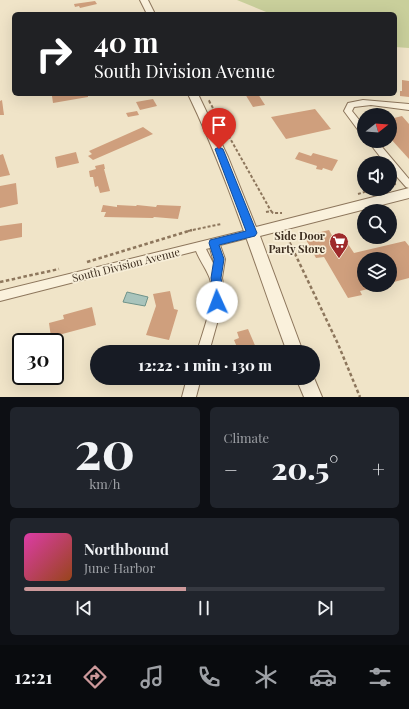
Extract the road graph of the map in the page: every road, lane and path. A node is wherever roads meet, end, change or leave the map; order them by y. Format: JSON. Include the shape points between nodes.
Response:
{"nodes":[{"id":1,"x":144,"y":0,"type":"edge"},
{"id":2,"x":150,"y":12,"type":"edge"},
{"id":3,"x":194,"y":96,"type":"edge"},
{"id":4,"x":209,"y":100,"type":"dead end"},
{"id":5,"x":409,"y":107,"type":"edge"},
{"id":6,"x":357,"y":124,"type":"edge"},
{"id":7,"x":378,"y":148,"type":"edge"},
{"id":8,"x":409,"y":185,"type":"edge"},
{"id":9,"x":409,"y":193,"type":"edge"},
{"id":10,"x":271,"y":211,"type":"dead end"},
{"id":11,"x":221,"y":224,"type":"dead end"},
{"id":12,"x":252,"y":233,"type":"junction"},
{"id":13,"x":287,"y":237,"type":"dead end"},
{"id":14,"x":214,"y":243,"type":"junction"},
{"id":15,"x":200,"y":247,"type":"junction"},
{"id":16,"x":85,"y":263,"type":"dead end"},
{"id":17,"x":64,"y":268,"type":"dead end"},
{"id":18,"x":216,"y":278,"type":"junction"},
{"id":19,"x":0,"y":282,"type":"edge"},
{"id":20,"x":0,"y":296,"type":"edge"},
{"id":21,"x":0,"y":306,"type":"edge"},
{"id":22,"x":205,"y":345,"type":"edge"},
{"id":23,"x":292,"y":345,"type":"edge"},
{"id":24,"x":192,"y":385,"type":"edge"},
{"id":25,"x":309,"y":385,"type":"edge"},
{"id":26,"x":189,"y":397,"type":"edge"},
{"id":27,"x":313,"y":397,"type":"edge"},
{"id":28,"x":360,"y":397,"type":"edge"}],
"edges":[{"from":1,"to":2,"type":"street"},
{"from":3,"to":12,"type":"street","via":[[214,136]]},
{"from":4,"to":10,"type":"path"},
{"from":5,"to":6,"type":"street","via":[[362,102],[354,104],[349,107],[350,115]]},
{"from":7,"to":8,"type":"street"},
{"from":9,"to":12,"type":"street"},
{"from":11,"to":16,"type":"path","via":[[185,232]]},
{"from":12,"to":14,"type":"street","name":"South Division Avenue"},
{"from":12,"to":23,"type":"street"},
{"from":13,"to":28,"type":"path"},
{"from":14,"to":15,"type":"street","name":"South Division Avenue"},
{"from":14,"to":18,"type":"street","via":[[219,259]]},
{"from":15,"to":18,"type":"street"},
{"from":15,"to":20,"type":"street","name":"South Division Avenue"},
{"from":17,"to":19,"type":"path"},
{"from":18,"to":22,"type":"street","via":[[217,302]]},
{"from":20,"to":21,"type":"street"},
{"from":24,"to":26,"type":"street"},
{"from":25,"to":27,"type":"street"}]}
